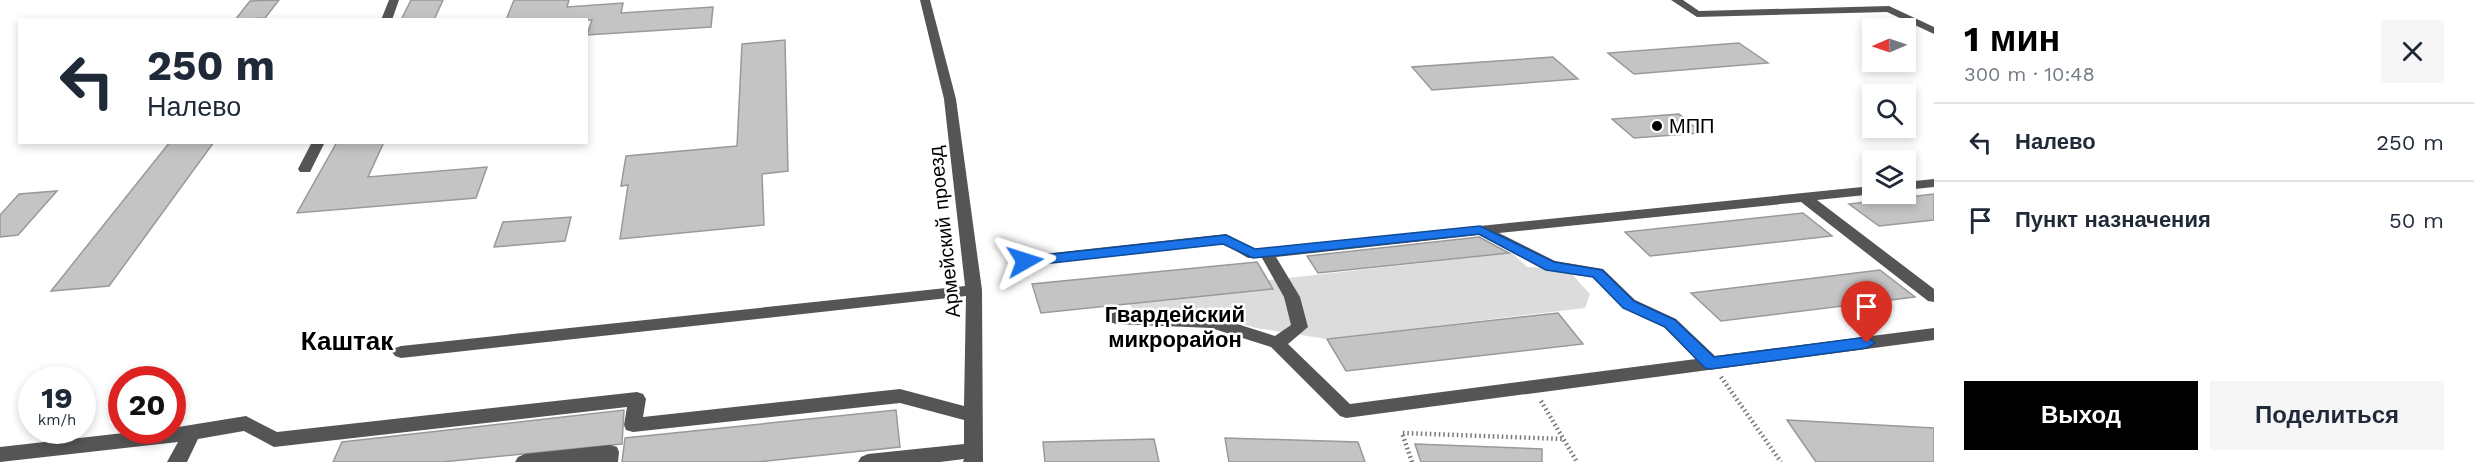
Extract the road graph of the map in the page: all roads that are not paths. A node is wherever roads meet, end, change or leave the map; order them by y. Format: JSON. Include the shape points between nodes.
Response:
{"nodes":[{"id":1,"x":394,"y":0,"type":"edge"},
{"id":2,"x":925,"y":0,"type":"edge"},
{"id":3,"x":1676,"y":0,"type":"edge"},
{"id":4,"x":387,"y":18,"type":"edge"},
{"id":5,"x":1934,"y":31,"type":"edge"},
{"id":6,"x":318,"y":144,"type":"edge"},
{"id":7,"x":305,"y":169,"type":"dead end"},
{"id":8,"x":1934,"y":183,"type":"edge"},
{"id":9,"x":1916,"y":185,"type":"edge"},
{"id":10,"x":1862,"y":191,"type":"edge"},
{"id":11,"x":1804,"y":197,"type":"junction"},
{"id":12,"x":1480,"y":230,"type":"junction"},
{"id":13,"x":1266,"y":252,"type":"junction"},
{"id":14,"x":1025,"y":261,"type":"dead end"},
{"id":15,"x":974,"y":290,"type":"junction"},
{"id":16,"x":1934,"y":297,"type":"edge"},
{"id":17,"x":1116,"y":318,"type":"dead end"},
{"id":18,"x":1934,"y":334,"type":"edge"},
{"id":19,"x":1277,"y":343,"type":"junction"},
{"id":20,"x":401,"y":352,"type":"dead end"},
{"id":21,"x":1711,"y":363,"type":"junction"},
{"id":22,"x":974,"y":416,"type":"junction"},
{"id":23,"x":192,"y":433,"type":"junction"},
{"id":24,"x":0,"y":455,"type":"edge"},
{"id":25,"x":973,"y":457,"type":"edge"},
{"id":26,"x":177,"y":462,"type":"edge"},
{"id":27,"x":525,"y":462,"type":"edge"},
{"id":28,"x":608,"y":462,"type":"edge"},
{"id":29,"x":868,"y":462,"type":"edge"}],
"edges":[{"from":1,"to":4,"type":"street"},
{"from":2,"to":15,"type":"street","name":"Армейский проезд","via":[[950,99]]},
{"from":3,"to":5,"type":"street","via":[[1698,14],[1888,9]]},
{"from":6,"to":7,"type":"street"},
{"from":8,"to":9,"type":"street"},
{"from":10,"to":11,"type":"street"},
{"from":11,"to":12,"type":"street"},
{"from":11,"to":16,"type":"street"},
{"from":12,"to":13,"type":"street"},
{"from":12,"to":21,"type":"street","via":[[1551,266],[1597,273],[1629,304],[1670,323]]},
{"from":13,"to":14,"type":"street","via":[[1253,254],[1226,239]]},
{"from":13,"to":19,"type":"street","via":[[1292,297],[1300,327]]},
{"from":15,"to":20,"type":"street"},
{"from":15,"to":22,"type":"street","name":"Армейский проезд"},
{"from":17,"to":19,"type":"street","via":[[1212,322]]},
{"from":18,"to":21,"type":"street"},
{"from":19,"to":21,"type":"street","via":[[1346,411]]},
{"from":22,"to":23,"type":"street","via":[[900,396],[633,425],[637,399],[274,440],[246,423]]},
{"from":22,"to":25,"type":"street","name":"Армейский проезд"},
{"from":23,"to":24,"type":"street"},
{"from":23,"to":26,"type":"street"},
{"from":25,"to":29,"type":"street"},
{"from":27,"to":28,"type":"street","via":[[610,452]]}]}
